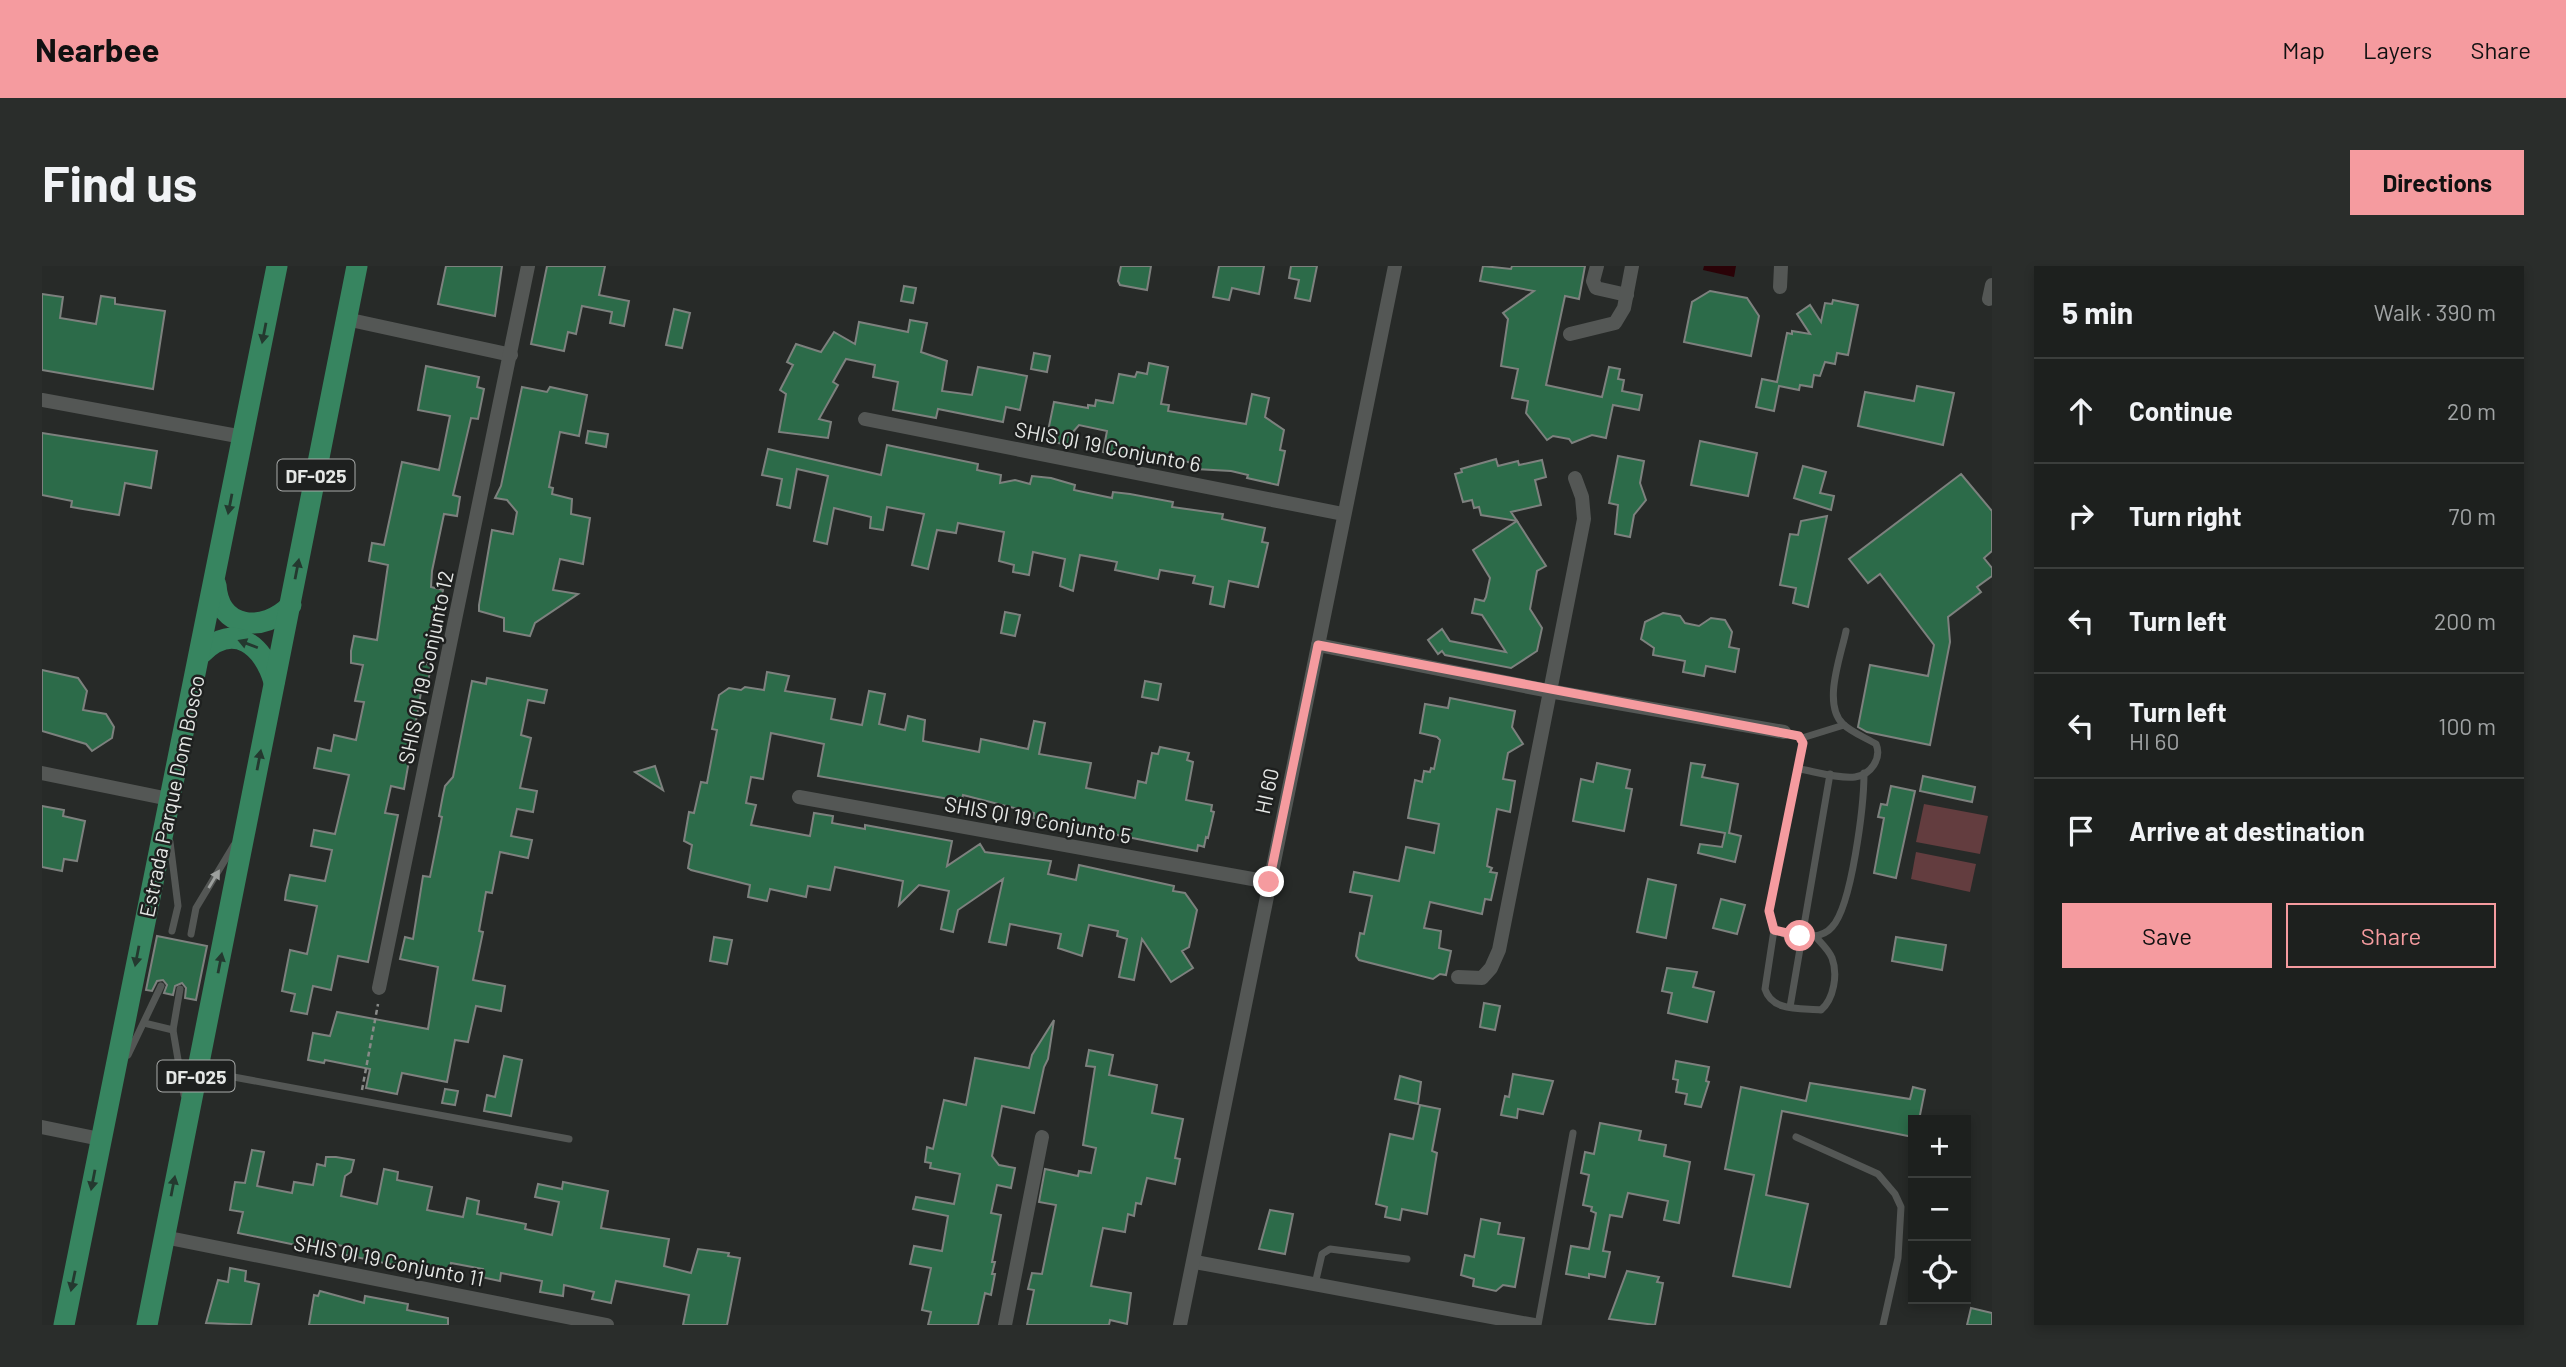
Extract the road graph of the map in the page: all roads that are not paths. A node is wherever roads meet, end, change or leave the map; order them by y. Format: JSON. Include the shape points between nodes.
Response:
{"nodes":[{"id":1,"x":277,"y":266,"type":"edge"},
{"id":2,"x":357,"y":266,"type":"edge"},
{"id":3,"x":528,"y":266,"type":"edge"},
{"id":4,"x":1395,"y":266,"type":"edge"},
{"id":5,"x":1597,"y":266,"type":"edge"},
{"id":6,"x":1632,"y":266,"type":"edge"},
{"id":7,"x":1781,"y":266,"type":"edge"},
{"id":8,"x":1780,"y":287,"type":"dead end"},
{"id":9,"x":1627,"y":295,"type":"junction"},
{"id":10,"x":346,"y":319,"type":"junction"},
{"id":11,"x":1570,"y":334,"type":"dead end"},
{"id":12,"x":511,"y":355,"type":"junction"},
{"id":13,"x":42,"y":400,"type":"edge"},
{"id":14,"x":865,"y":419,"type":"dead end"},
{"id":15,"x":243,"y":437,"type":"junction"},
{"id":16,"x":1575,"y":478,"type":"dead end"},
{"id":17,"x":1343,"y":514,"type":"junction"},
{"id":18,"x":215,"y":579,"type":"junction"},
{"id":19,"x":290,"y":605,"type":"junction"},
{"id":20,"x":1846,"y":631,"type":"dead end"},
{"id":21,"x":1318,"y":645,"type":"junction"},
{"id":22,"x":202,"y":653,"type":"junction"},
{"id":23,"x":274,"y":684,"type":"junction"},
{"id":24,"x":1549,"y":691,"type":"junction"},
{"id":25,"x":1844,"y":725,"type":"junction"},
{"id":26,"x":1784,"y":732,"type":"joint"},
{"id":27,"x":1802,"y":738,"type":"junction"},
{"id":28,"x":1800,"y":769,"type":"junction"},
{"id":29,"x":42,"y":773,"type":"edge"},
{"id":30,"x":1864,"y":773,"type":"junction"},
{"id":31,"x":1830,"y":774,"type":"junction"},
{"id":32,"x":799,"y":797,"type":"dead end"},
{"id":33,"x":167,"y":808,"type":"junction"},
{"id":34,"x":246,"y":827,"type":"junction"},
{"id":35,"x":1269,"y":882,"type":"junction"},
{"id":36,"x":178,"y":906,"type":"junction"},
{"id":37,"x":196,"y":908,"type":"junction"},
{"id":38,"x":1774,"y":930,"type":"junction"},
{"id":39,"x":172,"y":931,"type":"dead end"},
{"id":40,"x":191,"y":934,"type":"dead end"},
{"id":41,"x":1800,"y":936,"type":"junction"},
{"id":42,"x":1815,"y":936,"type":"junction"},
{"id":43,"x":1458,"y":977,"type":"dead end"},
{"id":44,"x":161,"y":986,"type":"dead end"},
{"id":45,"x":379,"y":988,"type":"road end"},
{"id":46,"x":180,"y":989,"type":"dead end"},
{"id":47,"x":1790,"y":1007,"type":"junction"},
{"id":48,"x":144,"y":1023,"type":"junction"},
{"id":49,"x":173,"y":1030,"type":"junction"},
{"id":50,"x":197,"y":1070,"type":"junction"},
{"id":51,"x":110,"y":1088,"type":"junction"},
{"id":52,"x":187,"y":1113,"type":"junction"},
{"id":53,"x":42,"y":1127,"type":"edge"},
{"id":54,"x":1573,"y":1133,"type":"dead end"},
{"id":55,"x":1042,"y":1137,"type":"dead end"},
{"id":56,"x":1796,"y":1137,"type":"dead end"},
{"id":57,"x":100,"y":1139,"type":"junction"},
{"id":58,"x":569,"y":1139,"type":"dead end"},
{"id":59,"x":164,"y":1237,"type":"junction"},
{"id":60,"x":1407,"y":1259,"type":"dead end"},
{"id":61,"x":1195,"y":1262,"type":"junction"},
{"id":62,"x":1315,"y":1284,"type":"junction"},
{"id":63,"x":64,"y":1325,"type":"edge"},
{"id":64,"x":147,"y":1325,"type":"edge"},
{"id":65,"x":607,"y":1325,"type":"edge"},
{"id":66,"x":1005,"y":1325,"type":"edge"},
{"id":67,"x":1180,"y":1325,"type":"edge"},
{"id":68,"x":1536,"y":1325,"type":"edge"},
{"id":69,"x":1883,"y":1325,"type":"edge"}],
"edges":[{"from":1,"to":15,"type":"main road","name":"Estrada Parque Dom Bosco","one_way":true},
{"from":2,"to":10,"type":"main road","number":"DF-025"},
{"from":3,"to":12,"type":"street","name":"SHIS QI 19 Conjunto 12"},
{"from":4,"to":17,"type":"street","name":"HI 60"},
{"from":5,"to":9,"type":"street","via":[[1596,288]]},
{"from":6,"to":9,"type":"street"},
{"from":7,"to":8,"type":"street"},
{"from":9,"to":11,"type":"street","via":[[1615,323]]},
{"from":10,"to":12,"type":"street"},
{"from":19,"to":10,"type":"main road","number":"DF-025","one_way":true},
{"from":12,"to":45,"type":"street","name":"SHIS QI 19 Conjunto 12"},
{"from":13,"to":15,"type":"street"},
{"from":14,"to":17,"type":"street","name":"SHIS QI 19 Conjunto 6"},
{"from":15,"to":18,"type":"main road","name":"Estrada Parque Dom Bosco","one_way":true},
{"from":16,"to":24,"type":"street","via":[[1584,519]]},
{"from":17,"to":21,"type":"street","name":"HI 60"},
{"from":18,"to":19,"type":"main road","via":[[219,605],[243,622],[263,624],[277,619]]},
{"from":18,"to":22,"type":"main road","name":"Estrada Parque Dom Bosco"},
{"from":19,"to":23,"type":"main road","number":"DF-025"},
{"from":20,"to":25,"type":"lane","via":[[1833,702]]},
{"from":21,"to":24,"type":"street"},
{"from":21,"to":35,"type":"street","name":"HI 60"},
{"from":23,"to":22,"type":"main road","one_way":true,"via":[[260,649],[243,640],[223,639]]},
{"from":22,"to":33,"type":"main road","name":"Estrada Parque Dom Bosco"},
{"from":34,"to":23,"type":"main road","number":"DF-025","one_way":true},
{"from":24,"to":26,"type":"street"},
{"from":24,"to":43,"type":"street","via":[[1499,950],[1482,978]]},
{"from":25,"to":27,"type":"lane"},
{"from":25,"to":30,"type":"lane","via":[[1877,744],[1876,761]]},
{"from":26,"to":27,"type":"lane"},
{"from":27,"to":28,"type":"lane"},
{"from":28,"to":31,"type":"lane"},
{"from":28,"to":38,"type":"lane","via":[[1769,911]]},
{"from":29,"to":33,"type":"street"},
{"from":30,"to":31,"type":"lane","via":[[1857,777]]},
{"from":30,"to":42,"type":"lane","via":[[1862,813],[1841,913],[1831,929]]},
{"from":31,"to":41,"type":"lane"},
{"from":32,"to":35,"type":"street","name":"SHIS QI 19 Conjunto 5"},
{"from":33,"to":36,"type":"lane"},
{"from":33,"to":51,"type":"main road","name":"Estrada Parque Dom Bosco","one_way":true},
{"from":37,"to":34,"type":"lane","one_way":true},
{"from":50,"to":34,"type":"main road","number":"DF-025","one_way":true},
{"from":35,"to":61,"type":"street","name":"HI 60"},
{"from":36,"to":37,"type":"lane"},
{"from":36,"to":39,"type":"lane"},
{"from":37,"to":40,"type":"lane"},
{"from":38,"to":41,"type":"lane"},
{"from":38,"to":47,"type":"lane","via":[[1765,989],[1774,1003]]},
{"from":41,"to":42,"type":"lane"},
{"from":41,"to":47,"type":"lane"},
{"from":42,"to":47,"type":"lane","via":[[1833,961],[1828,1004],[1821,1010]]},
{"from":44,"to":48,"type":"lane"},
{"from":46,"to":49,"type":"lane"},
{"from":48,"to":49,"type":"lane"},
{"from":48,"to":51,"type":"lane"},
{"from":49,"to":52,"type":"lane"},
{"from":50,"to":52,"type":"main road","number":"DF-025"},
{"from":50,"to":58,"type":"lane"},
{"from":51,"to":57,"type":"main road","name":"Estrada Parque Dom Bosco"},
{"from":59,"to":52,"type":"main road","number":"DF-025","one_way":true},
{"from":53,"to":57,"type":"street"},
{"from":54,"to":68,"type":"lane"},
{"from":55,"to":66,"type":"street"},
{"from":56,"to":69,"type":"lane","via":[[1878,1174],[1895,1194],[1901,1208],[1898,1258]]},
{"from":57,"to":63,"type":"main road","name":"Estrada Parque Dom Bosco","one_way":true},
{"from":59,"to":64,"type":"main road","number":"DF-025"},
{"from":59,"to":65,"type":"street","name":"SHIS QI 19 Conjunto 11"},
{"from":60,"to":62,"type":"lane","via":[[1330,1249],[1322,1254]]},
{"from":61,"to":62,"type":"street"},
{"from":61,"to":67,"type":"street","name":"HI 60"},
{"from":62,"to":68,"type":"street"}]}
